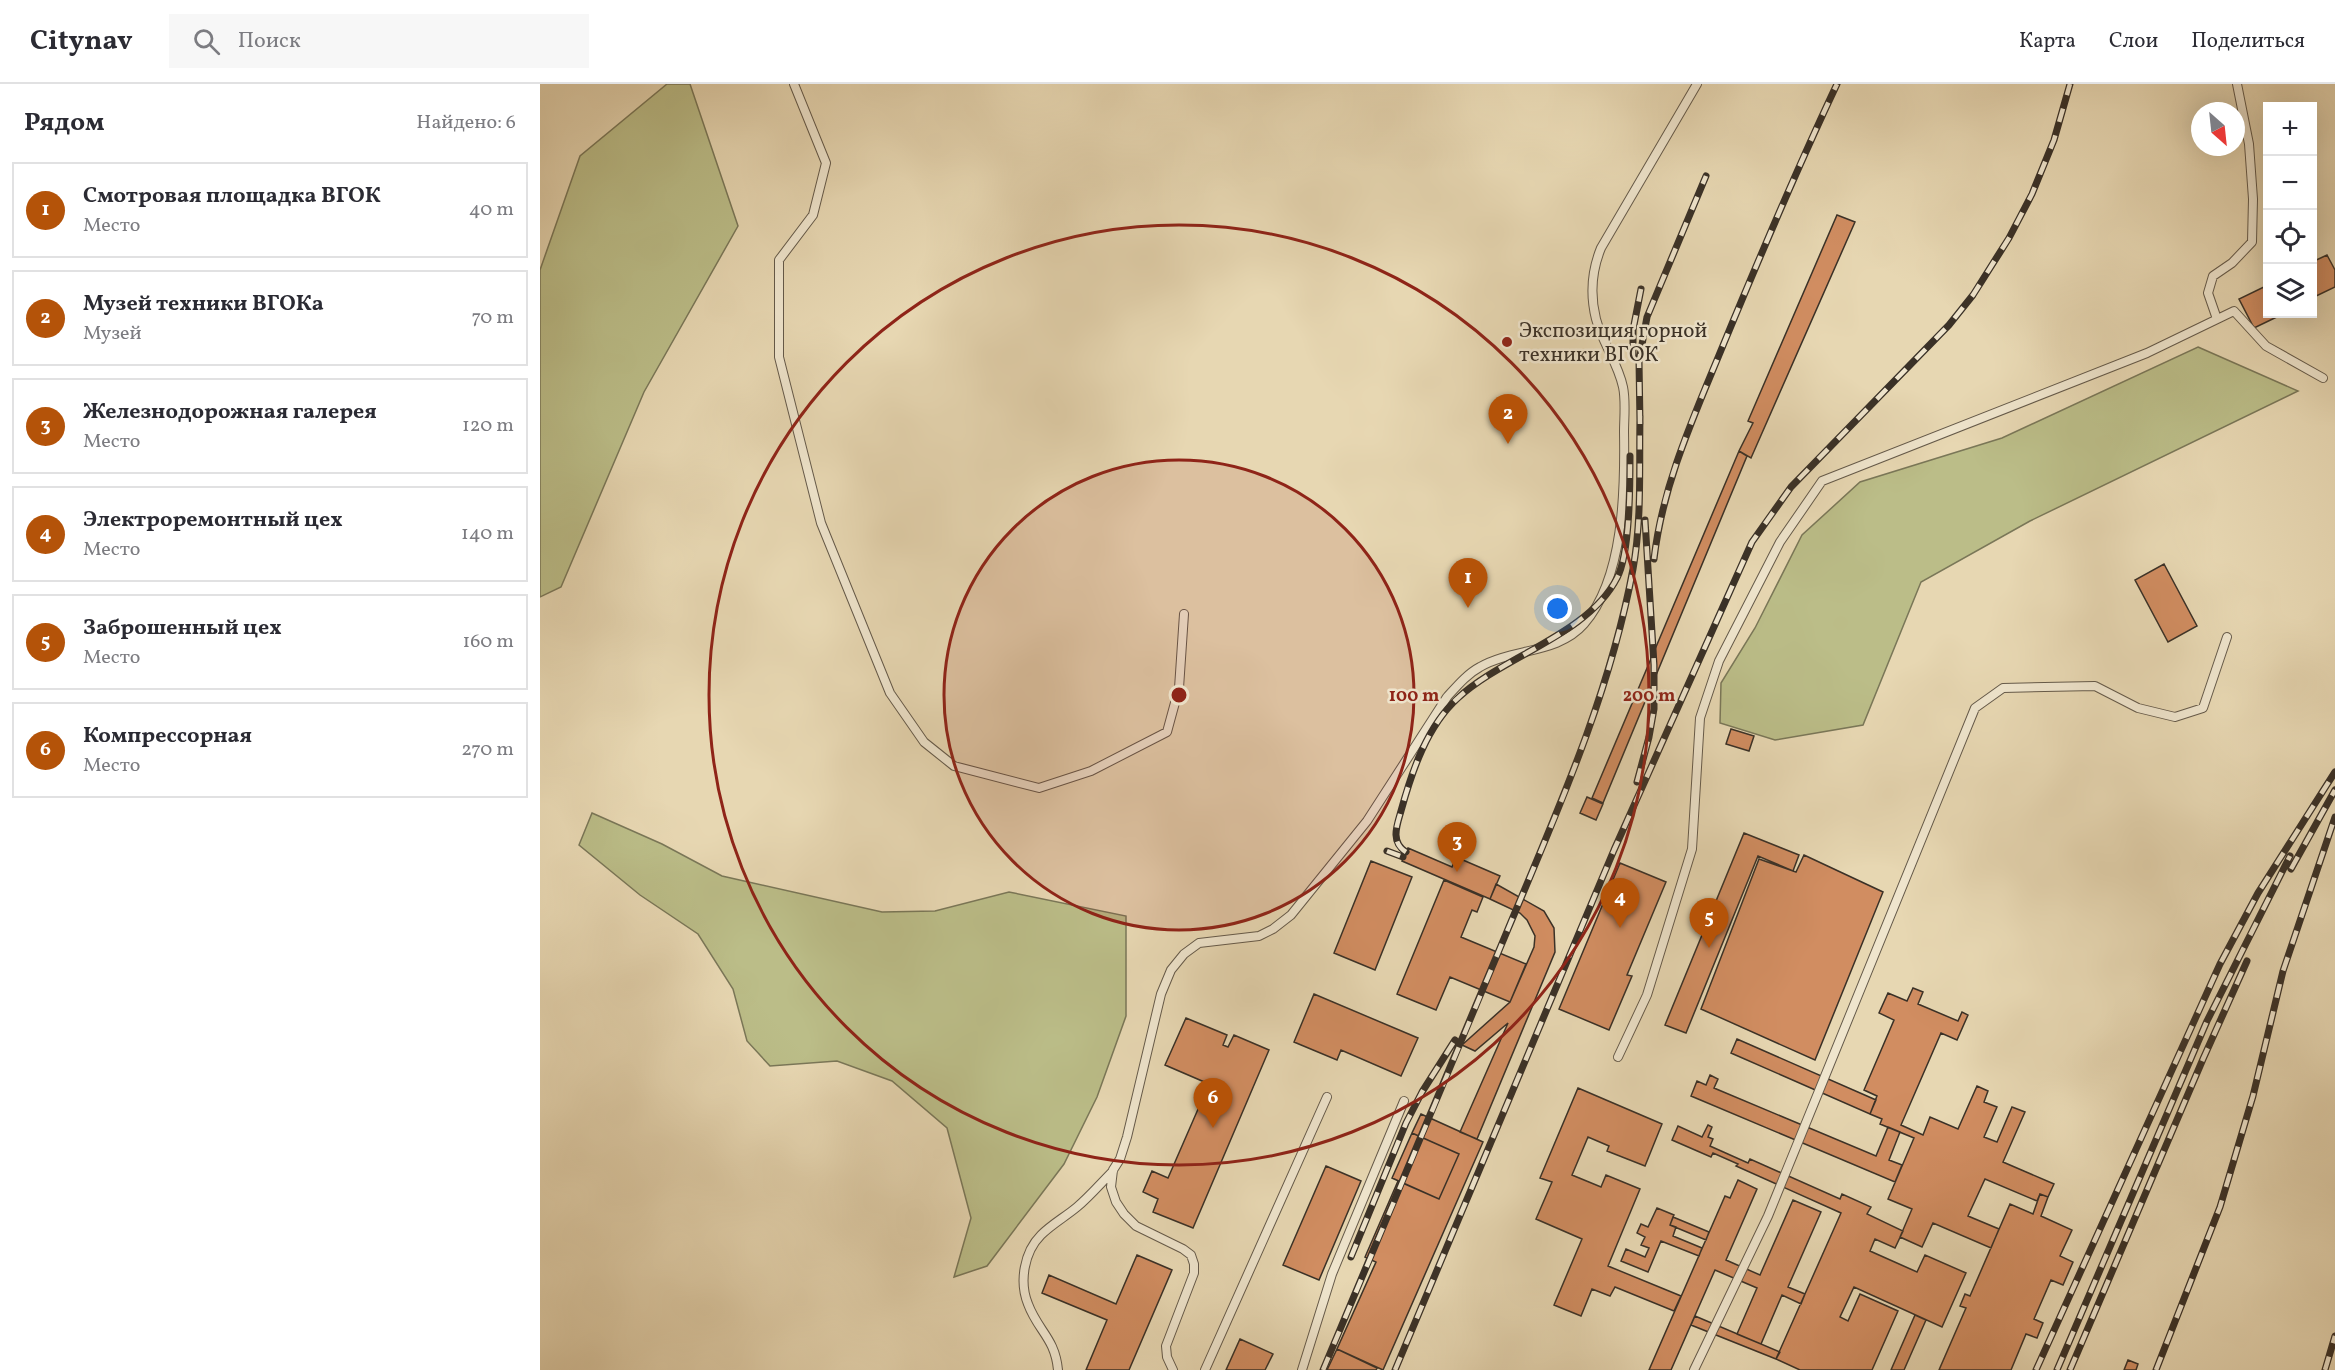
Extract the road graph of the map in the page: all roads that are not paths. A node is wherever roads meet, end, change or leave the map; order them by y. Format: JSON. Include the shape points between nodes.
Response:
{"nodes":[{"id":1,"x":794,"y":84,"type":"edge"},
{"id":2,"x":1699,"y":84,"type":"edge"},
{"id":3,"x":2237,"y":84,"type":"edge"},
{"id":4,"x":2217,"y":319,"type":"junction"},
{"id":5,"x":2323,"y":378,"type":"dead end"},
{"id":6,"x":1184,"y":614,"type":"dead end"},
{"id":7,"x":2227,"y":637,"type":"dead end"},
{"id":8,"x":1618,"y":1057,"type":"dead end"},
{"id":9,"x":1328,"y":1097,"type":"dead end"},
{"id":10,"x":1404,"y":1101,"type":"dead end"},
{"id":11,"x":1113,"y":1170,"type":"junction"},
{"id":12,"x":1058,"y":1370,"type":"edge"},
{"id":13,"x":1173,"y":1370,"type":"edge"},
{"id":14,"x":1205,"y":1370,"type":"edge"},
{"id":15,"x":1302,"y":1370,"type":"edge"},
{"id":16,"x":1694,"y":1370,"type":"edge"}],
"edges":[{"from":1,"to":6,"type":"lane","via":[[826,163],[813,215],[780,260],[779,357],[821,523],[890,693],[924,742],[954,766],[1039,788],[1091,771],[1167,732],[1179,688]]},
{"from":2,"to":11,"type":"lane","via":[[1595,264],[1596,319],[1623,388],[1624,447],[1617,552],[1591,614],[1584,625],[1558,643],[1482,665],[1462,681],[1447,697],[1367,821],[1291,915],[1259,936],[1199,943],[1184,954],[1171,970],[1161,994],[1128,1137]]},
{"from":3,"to":4,"type":"lane","via":[[2249,144],[2252,242],[2213,276],[2208,293]]},
{"from":4,"to":5,"type":"lane","via":[[2234,311],[2266,345]]},
{"from":4,"to":8,"type":"lane","via":[[2147,352],[1822,482],[1780,542],[1719,661],[1700,718],[1692,849],[1647,995]]},
{"from":7,"to":16,"type":"lane","via":[[2203,708],[2175,717],[2138,708],[2095,686],[2003,688],[1975,708],[1768,1216]]},
{"from":9,"to":14,"type":"lane"},
{"from":10,"to":15,"type":"lane","via":[[1332,1274]]},
{"from":11,"to":12,"type":"lane","via":[[1078,1206],[1039,1237],[1029,1254],[1023,1288],[1028,1305],[1056,1352]]},
{"from":11,"to":13,"type":"lane","via":[[1111,1187],[1124,1214],[1136,1226],[1183,1249],[1194,1264],[1166,1346]]}]}
